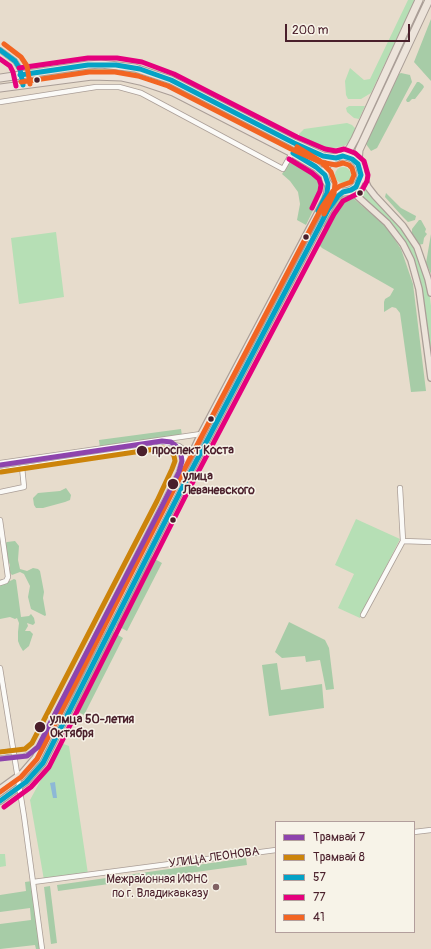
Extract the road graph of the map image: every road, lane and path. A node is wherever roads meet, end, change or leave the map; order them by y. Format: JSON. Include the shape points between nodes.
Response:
{"nodes":[{"id":1,"x":419,"y":0,"type":"edge"},
{"id":2,"x":428,"y":0,"type":"edge"},
{"id":3,"x":0,"y":50,"type":"edge"},
{"id":4,"x":20,"y":75,"type":"junction"},
{"id":5,"x":0,"y":78,"type":"edge"},
{"id":6,"x":22,"y":85,"type":"junction"},
{"id":7,"x":0,"y":88,"type":"edge"},
{"id":8,"x":0,"y":102,"type":"edge"},
{"id":9,"x":292,"y":153,"type":"junction"},
{"id":10,"x":339,"y":157,"type":"junction"},
{"id":11,"x":358,"y":164,"type":"junction"},
{"id":12,"x":361,"y":172,"type":"junction"},
{"id":13,"x":325,"y":175,"type":"junction"},
{"id":14,"x":328,"y":184,"type":"junction"},
{"id":15,"x":345,"y":192,"type":"junction"},
{"id":16,"x":431,"y":292,"type":"edge"},
{"id":17,"x":431,"y":378,"type":"edge"},
{"id":18,"x":201,"y":434,"type":"junction"},
{"id":19,"x":0,"y":463,"type":"edge"},
{"id":20,"x":22,"y":467,"type":"junction"},
{"id":21,"x":0,"y":471,"type":"edge"},
{"id":22,"x":184,"y":472,"type":"junction"},
{"id":23,"x":400,"y":488,"type":"dead end"},
{"id":24,"x":0,"y":492,"type":"edge"},
{"id":25,"x":0,"y":520,"type":"edge"},
{"id":26,"x":403,"y":542,"type":"junction"},
{"id":27,"x":431,"y":542,"type":"edge"},
{"id":28,"x":0,"y":583,"type":"edge"},
{"id":29,"x":362,"y":615,"type":"dead end"},
{"id":30,"x":0,"y":668,"type":"edge"},
{"id":31,"x":0,"y":710,"type":"edge"},
{"id":32,"x":6,"y":710,"type":"junction"},
{"id":33,"x":13,"y":751,"type":"junction"},
{"id":34,"x":0,"y":753,"type":"edge"},
{"id":35,"x":17,"y":778,"type":"junction"},
{"id":36,"x":18,"y":788,"type":"junction"},
{"id":37,"x":0,"y":789,"type":"edge"},
{"id":38,"x":0,"y":801,"type":"edge"},
{"id":39,"x":431,"y":830,"type":"edge"},
{"id":40,"x":415,"y":832,"type":"edge"},
{"id":41,"x":275,"y":850,"type":"edge"},
{"id":42,"x":33,"y":882,"type":"junction"},
{"id":43,"x":42,"y":949,"type":"edge"}],
"edges":[{"from":1,"to":10,"type":"highway","via":[[353,143]]},
{"from":2,"to":11,"type":"highway","via":[[359,150]]},
{"from":3,"to":4,"type":"street","via":[[15,61],[20,69]]},
{"from":4,"to":5,"type":"highway"},
{"from":4,"to":6,"type":"street"},
{"from":4,"to":10,"type":"highway","via":[[88,65],[140,69],[171,80],[323,156]]},
{"from":6,"to":7,"type":"highway"},
{"from":6,"to":9,"type":"highway","via":[[92,76],[122,77],[140,81],[173,92]]},
{"from":8,"to":9,"type":"street","via":[[96,87],[119,87],[141,93],[283,169]]},
{"from":9,"to":13,"type":"highway"},
{"from":10,"to":11,"type":"highway","via":[[352,159]]},
{"from":10,"to":13,"type":"highway","via":[[327,166]]},
{"from":11,"to":12,"type":"highway"},
{"from":12,"to":15,"type":"highway","via":[[359,183]]},
{"from":12,"to":16,"type":"main road","via":[[368,187],[403,226],[418,248]]},
{"from":13,"to":14,"type":"highway"},
{"from":14,"to":15,"type":"highway","via":[[334,190]]},
{"from":14,"to":18,"type":"main road","via":[[325,199]]},
{"from":15,"to":17,"type":"main road","via":[[353,193],[360,198],[387,223],[411,260],[419,289]]},
{"from":15,"to":36,"type":"main road","via":[[336,198],[319,227],[179,494],[43,763]]},
{"from":18,"to":19,"type":"street"},
{"from":18,"to":22,"type":"main road"},
{"from":20,"to":21,"type":"street"},
{"from":20,"to":22,"type":"street","via":[[169,444],[183,449],[186,458]]},
{"from":20,"to":24,"type":"street","via":[[24,487]]},
{"from":22,"to":35,"type":"main road","via":[[39,751]]},
{"from":23,"to":26,"type":"street"},
{"from":25,"to":28,"type":"street","via":[[8,577]]},
{"from":26,"to":27,"type":"street"},
{"from":26,"to":29,"type":"street"},
{"from":30,"to":32,"type":"street"},
{"from":31,"to":32,"type":"street"},
{"from":32,"to":33,"type":"street"},
{"from":33,"to":34,"type":"street"},
{"from":33,"to":35,"type":"street"},
{"from":35,"to":36,"type":"street"},
{"from":35,"to":37,"type":"main road"},
{"from":36,"to":38,"type":"main road"},
{"from":36,"to":42,"type":"street"},
{"from":39,"to":40,"type":"street"},
{"from":41,"to":42,"type":"street","name":"УЛИЦА ЛЕОНОВА"},
{"from":42,"to":43,"type":"street"}]}
